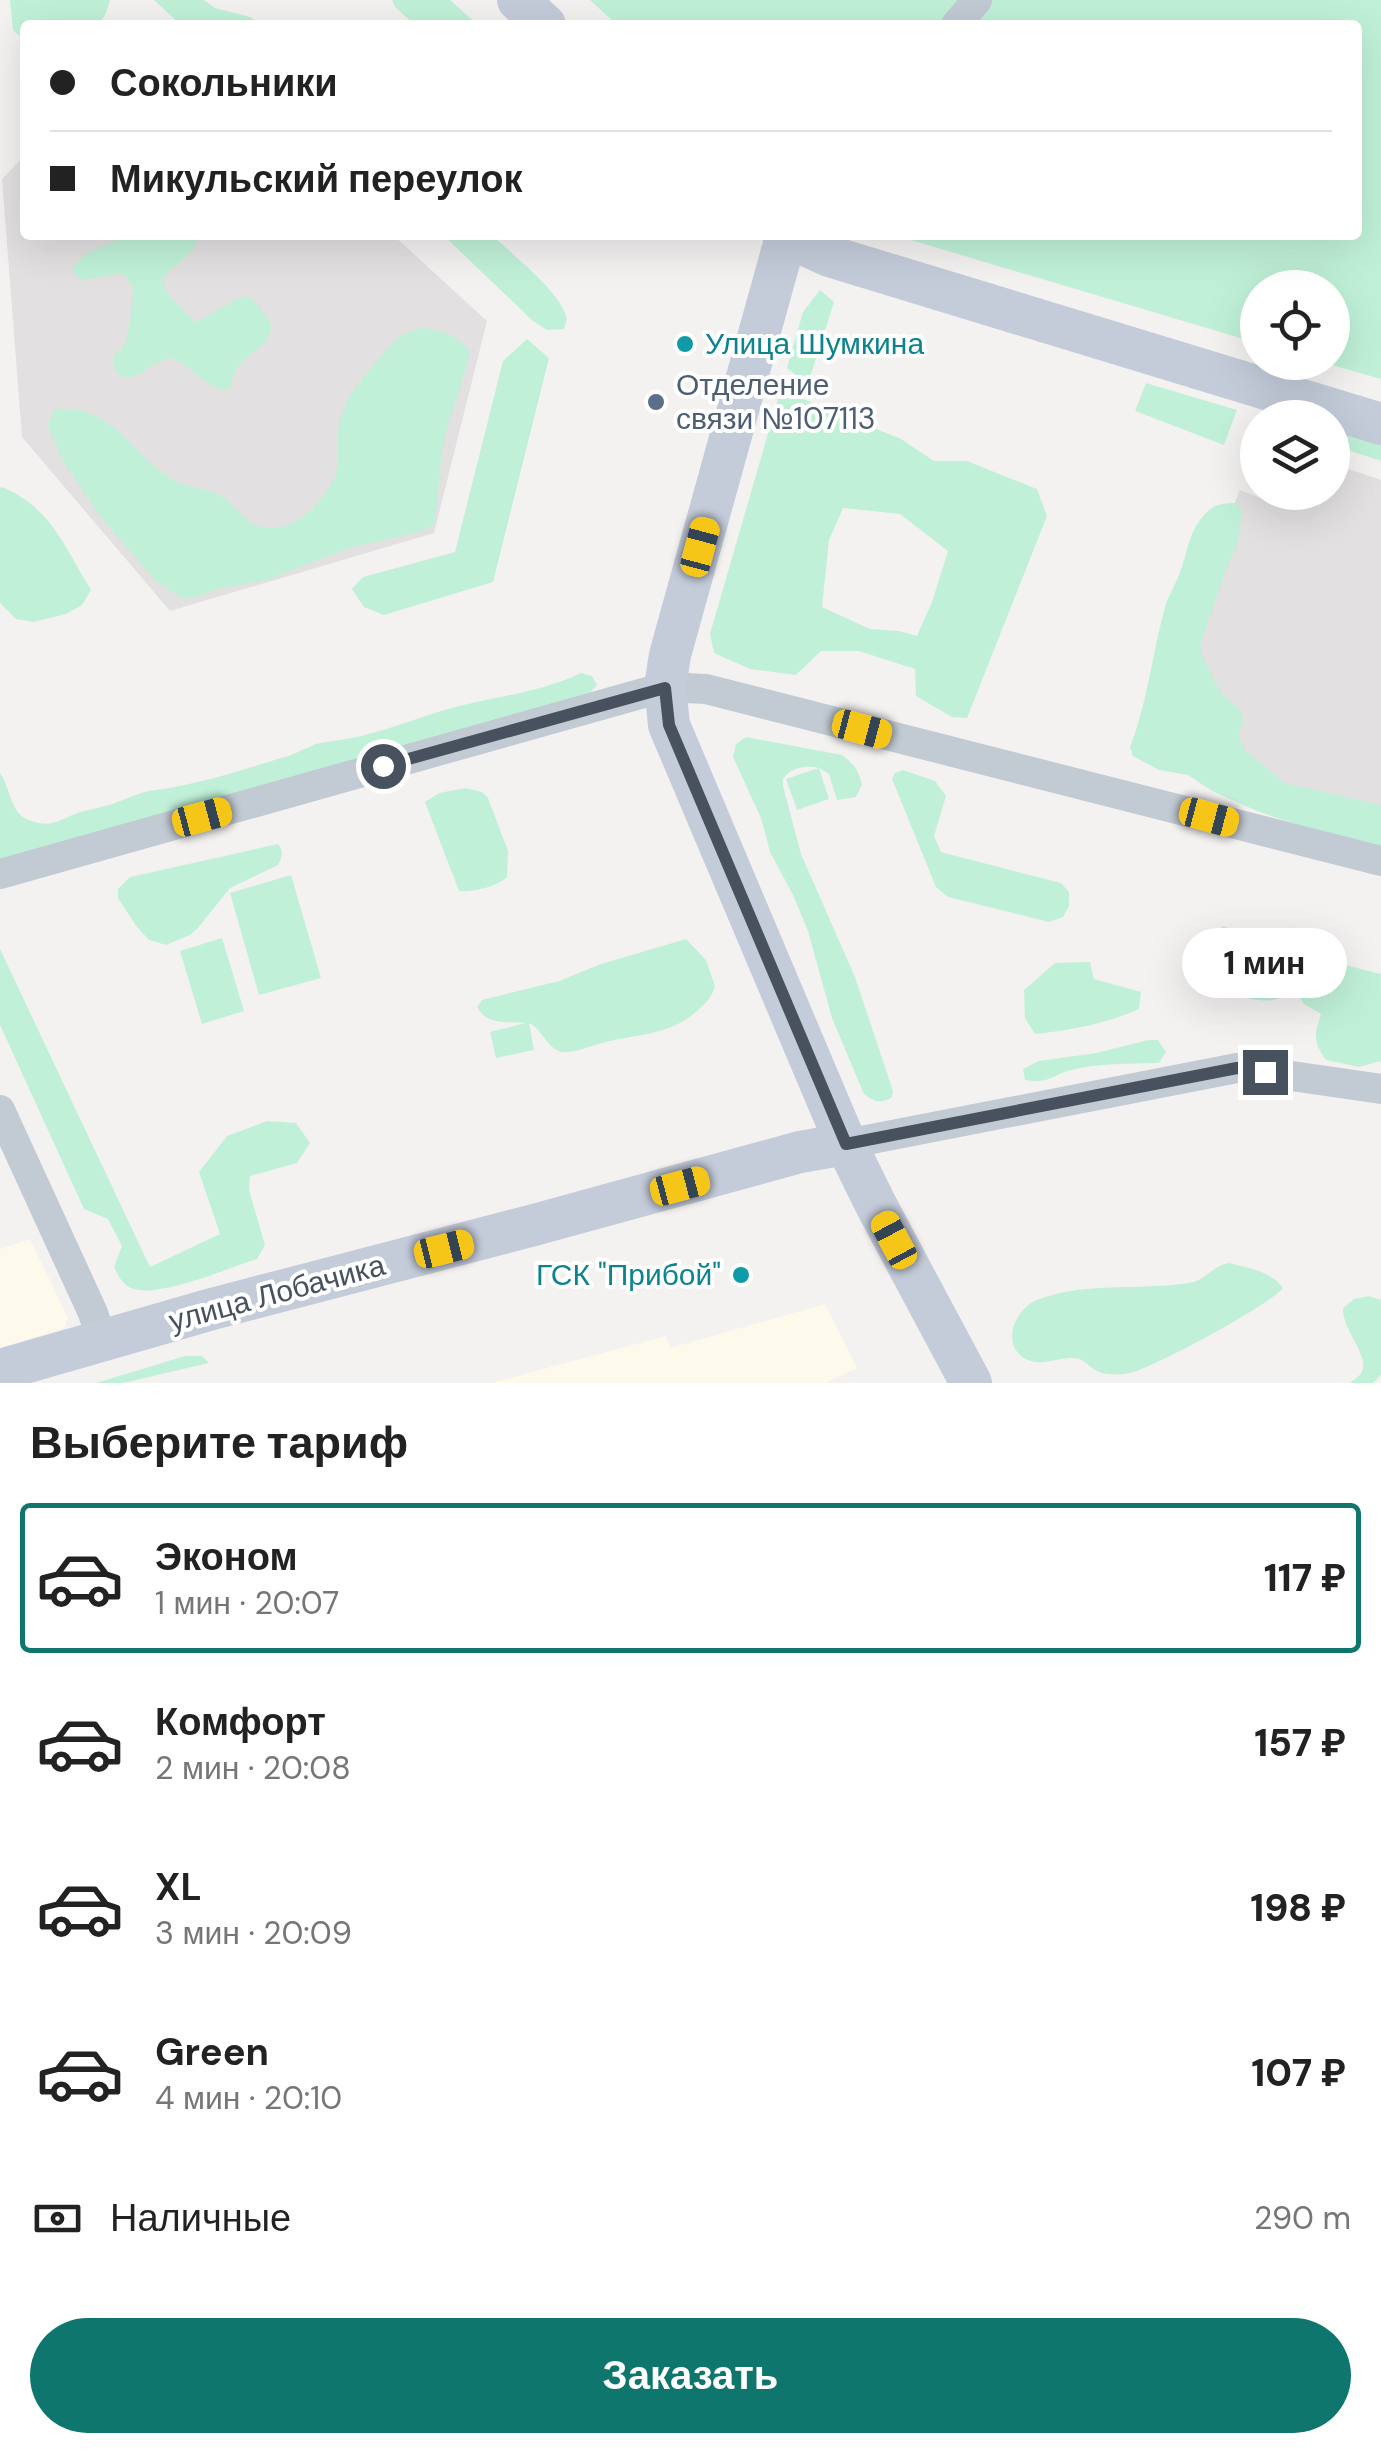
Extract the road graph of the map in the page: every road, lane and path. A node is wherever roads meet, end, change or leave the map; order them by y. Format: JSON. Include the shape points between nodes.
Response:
{"nodes":[{"id":1,"x":518,"y":0,"type":"edge"},
{"id":2,"x":978,"y":0,"type":"edge"},
{"id":3,"x":540,"y":20,"type":"edge"},
{"id":4,"x":960,"y":20,"type":"edge"},
{"id":5,"x":784,"y":240,"type":"edge"},
{"id":6,"x":794,"y":240,"type":"edge"},
{"id":7,"x":1381,"y":424,"type":"edge"},
{"id":8,"x":665,"y":688,"type":"junction"},
{"id":9,"x":1381,"y":861,"type":"edge"},
{"id":10,"x":0,"y":874,"type":"edge"},
{"id":11,"x":1381,"y":1089,"type":"edge"},
{"id":12,"x":0,"y":1110,"type":"edge"},
{"id":13,"x":846,"y":1144,"type":"junction"},
{"id":14,"x":102,"y":1340,"type":"junction"},
{"id":15,"x":0,"y":1370,"type":"edge"},
{"id":16,"x":971,"y":1383,"type":"edge"}],
"edges":[{"from":1,"to":3,"type":"street"},
{"from":2,"to":4,"type":"street"},
{"from":5,"to":8,"type":"street"},
{"from":6,"to":7,"type":"street"},
{"from":8,"to":9,"type":"street","via":[[706,689]]},
{"from":8,"to":10,"type":"street"},
{"from":8,"to":13,"type":"street","via":[[669,725]]},
{"from":11,"to":13,"type":"street","via":[[1237,1068]]},
{"from":12,"to":14,"type":"street"},
{"from":13,"to":14,"type":"street","name":"улица Лобачика"},
{"from":13,"to":16,"type":"street"},
{"from":14,"to":15,"type":"street","name":"улица Лобачика"}]}
